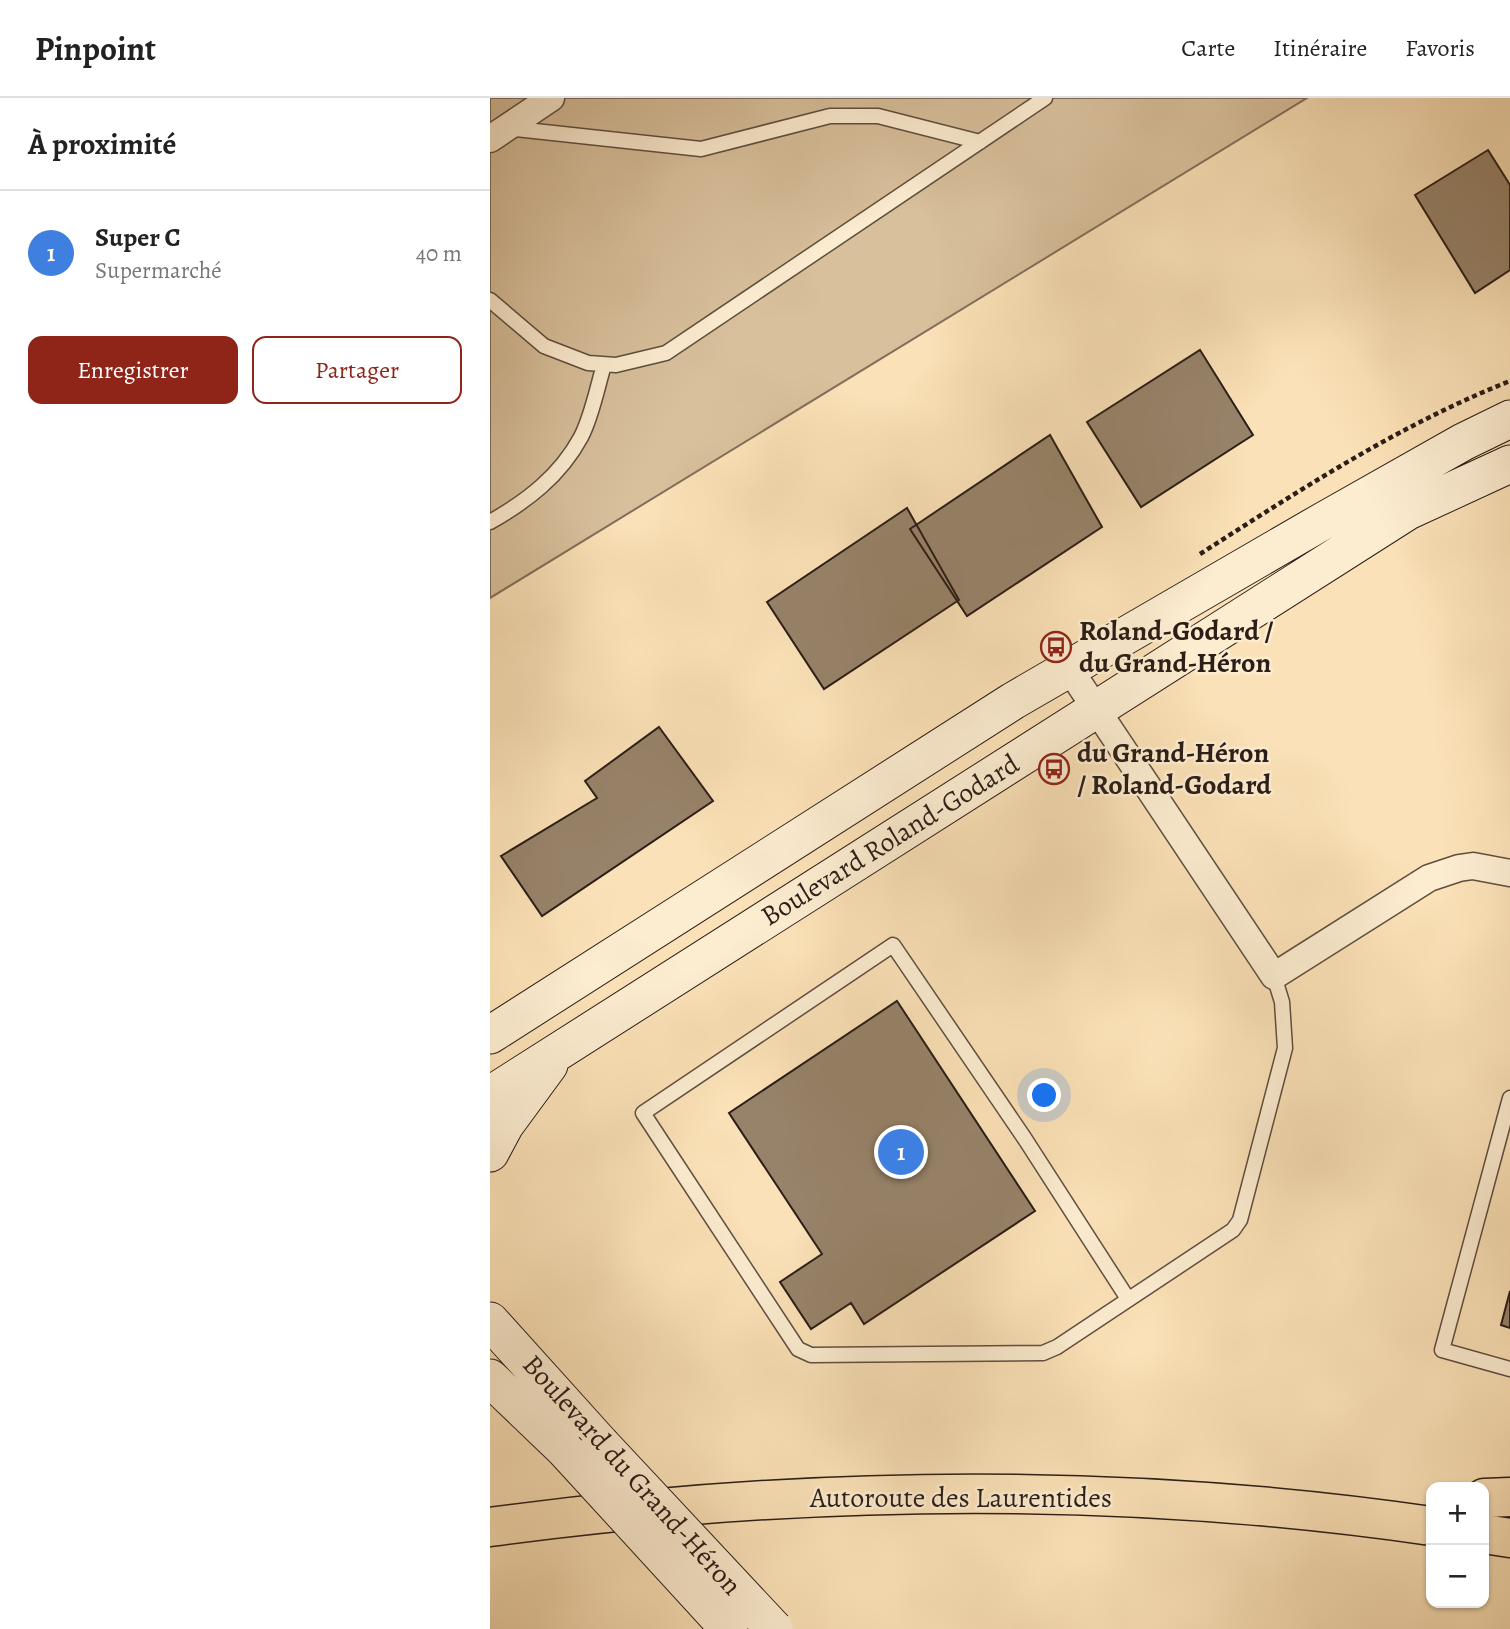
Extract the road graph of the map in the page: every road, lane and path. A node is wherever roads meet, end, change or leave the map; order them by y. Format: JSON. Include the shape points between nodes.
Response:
{"nodes":[{"id":1,"x":551,"y":98,"type":"edge"},
{"id":2,"x":1036,"y":100,"type":"edge"},
{"id":3,"x":498,"y":134,"type":"edge"},
{"id":4,"x":980,"y":142,"type":"junction"},
{"id":5,"x":490,"y":300,"type":"edge"},
{"id":6,"x":604,"y":365,"type":"junction"},
{"id":7,"x":1510,"y":381,"type":"edge"},
{"id":8,"x":1510,"y":419,"type":"edge"},
{"id":9,"x":1510,"y":464,"type":"edge"},
{"id":10,"x":490,"y":522,"type":"edge"},
{"id":11,"x":1205,"y":551,"type":"dead end"},
{"id":12,"x":1070,"y":670,"type":"junction"},
{"id":13,"x":1097,"y":709,"type":"junction"},
{"id":14,"x":1510,"y":873,"type":"edge"},
{"id":15,"x":1274,"y":976,"type":"junction"},
{"id":16,"x":490,"y":1035,"type":"edge"},
{"id":17,"x":560,"y":1050,"type":"junction"},
{"id":18,"x":490,"y":1095,"type":"edge"},
{"id":19,"x":1510,"y":1098,"type":"edge"},
{"id":20,"x":490,"y":1153,"type":"edge"},
{"id":21,"x":490,"y":1291,"type":"edge"},
{"id":22,"x":1128,"y":1299,"type":"junction"},
{"id":23,"x":496,"y":1327,"type":"edge"},
{"id":24,"x":1510,"y":1369,"type":"edge"},
{"id":25,"x":490,"y":1378,"type":"edge"},
{"id":26,"x":1510,"y":1497,"type":"edge"},
{"id":27,"x":1489,"y":1498,"type":"edge"},
{"id":28,"x":1426,"y":1501,"type":"edge"},
{"id":29,"x":1289,"y":1509,"type":"junction"},
{"id":30,"x":1426,"y":1525,"type":"edge"},
{"id":31,"x":490,"y":1527,"type":"edge"},
{"id":32,"x":1489,"y":1535,"type":"edge"},
{"id":33,"x":1510,"y":1538,"type":"edge"},
{"id":34,"x":729,"y":1629,"type":"edge"},
{"id":35,"x":774,"y":1629,"type":"edge"}],
"edges":[{"from":1,"to":3,"type":"street"},
{"from":2,"to":4,"type":"lane"},
{"from":3,"to":4,"type":"lane","via":[[701,149],[830,116],[878,116]]},
{"from":4,"to":6,"type":"lane","via":[[666,353]]},
{"from":5,"to":6,"type":"lane","via":[[544,346]]},
{"from":6,"to":10,"type":"lane","via":[[582,436],[558,471],[522,503]]},
{"from":7,"to":11,"type":"path","via":[[1359,455]]},
{"from":8,"to":12,"type":"street","name":"Boulevard Roland-Godard","via":[[1325,520]]},
{"from":9,"to":13,"type":"street","name":"Boulevard Roland-Godard","via":[[1408,511]]},
{"from":12,"to":13,"type":"street"},
{"from":12,"to":16,"type":"street","name":"Boulevard Roland-Godard","via":[[936,749]]},
{"from":13,"to":15,"type":"street"},
{"from":13,"to":17,"type":"street","name":"Boulevard Roland-Godard"},
{"from":14,"to":15,"type":"street","via":[[1473,866],[1429,878]]},
{"from":15,"to":22,"type":"lane","via":[[1282,1002],[1285,1048],[1240,1220],[1233,1230]]},
{"from":17,"to":18,"type":"street","name":"Boulevard Roland-Godard"},
{"from":17,"to":20,"type":"street"},
{"from":19,"to":24,"type":"lane","via":[[1442,1350]]},
{"from":21,"to":23,"type":"street"},
{"from":22,"to":22,"type":"lane","via":[[893,945],[643,1113],[798,1349],[811,1355],[1043,1353]]},
{"from":23,"to":35,"type":"street","name":"Boulevard du Grand-Héron","bridge":true},
{"from":25,"to":34,"type":"street","name":"Boulevard du Grand-Héron","bridge":true,"via":[[565,1450]]},
{"from":26,"to":27,"type":"highway"},
{"from":28,"to":29,"type":"highway"},
{"from":29,"to":30,"type":"highway","name":"Autoroute des Laurentides"},
{"from":29,"to":31,"type":"highway","name":"Autoroute des Laurentides","via":[[1092,1496],[900,1494],[700,1505]]},
{"from":32,"to":33,"type":"highway"}]}
